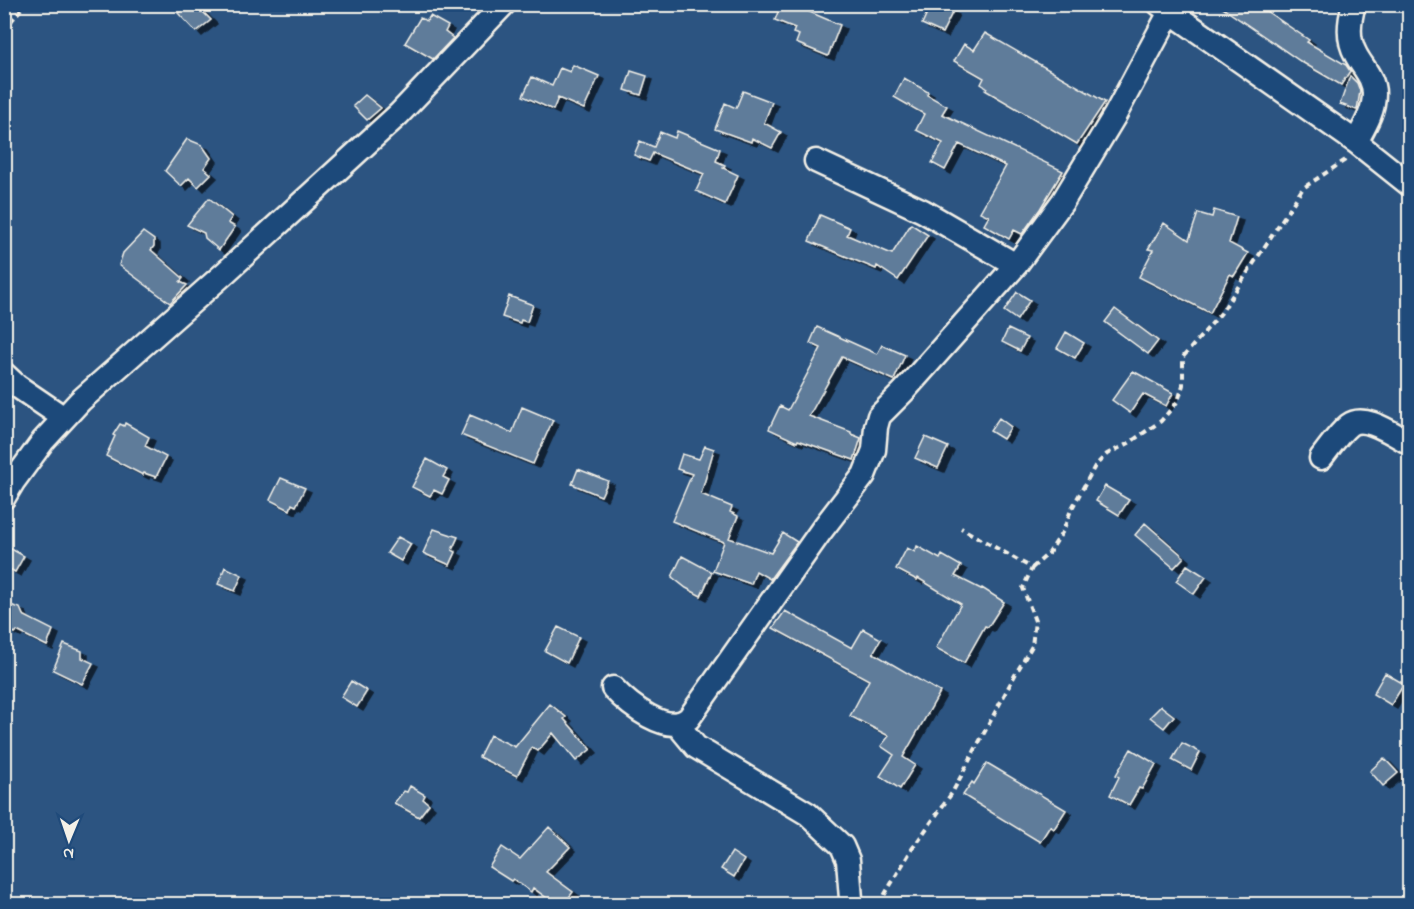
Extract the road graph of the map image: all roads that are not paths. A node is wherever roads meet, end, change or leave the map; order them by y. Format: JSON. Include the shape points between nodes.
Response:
{"nodes":[{"id":1,"x":504,"y":4,"type":"edge"},
{"id":2,"x":1354,"y":4,"type":"edge"},
{"id":3,"x":1164,"y":8,"type":"edge"},
{"id":4,"x":1356,"y":142,"type":"junction"},
{"id":5,"x":816,"y":161,"type":"dead end"},
{"id":6,"x":1410,"y":185,"type":"edge"},
{"id":7,"x":1017,"y":265,"type":"junction"},
{"id":8,"x":4,"y":374,"type":"edge"},
{"id":9,"x":64,"y":418,"type":"junction"},
{"id":10,"x":1410,"y":443,"type":"edge"},
{"id":11,"x":1321,"y":458,"type":"dead end"},
{"id":12,"x":4,"y":497,"type":"edge"},
{"id":13,"x":613,"y":688,"type":"dead end"},
{"id":14,"x":677,"y":724,"type":"junction"},
{"id":15,"x":851,"y":899,"type":"dead end"}],
"edges":[{"from":1,"to":9,"type":"street","via":[[399,114]]},
{"from":2,"to":4,"type":"street","via":[[1351,41],[1374,92],[1369,118]]},
{"from":3,"to":4,"type":"street"},
{"from":3,"to":7,"type":"street","via":[[1089,160]]},
{"from":4,"to":6,"type":"street"},
{"from":5,"to":7,"type":"street","via":[[923,211]]},
{"from":7,"to":14,"type":"street","via":[[879,416],[874,450],[864,476],[695,711]]},
{"from":8,"to":9,"type":"street"},
{"from":9,"to":12,"type":"street"},
{"from":10,"to":11,"type":"street","via":[[1370,422],[1357,422],[1348,426]]},
{"from":13,"to":14,"type":"street","via":[[641,711]]},
{"from":14,"to":15,"type":"street","via":[[696,747],[788,800],[842,846],[848,860]]}]}
